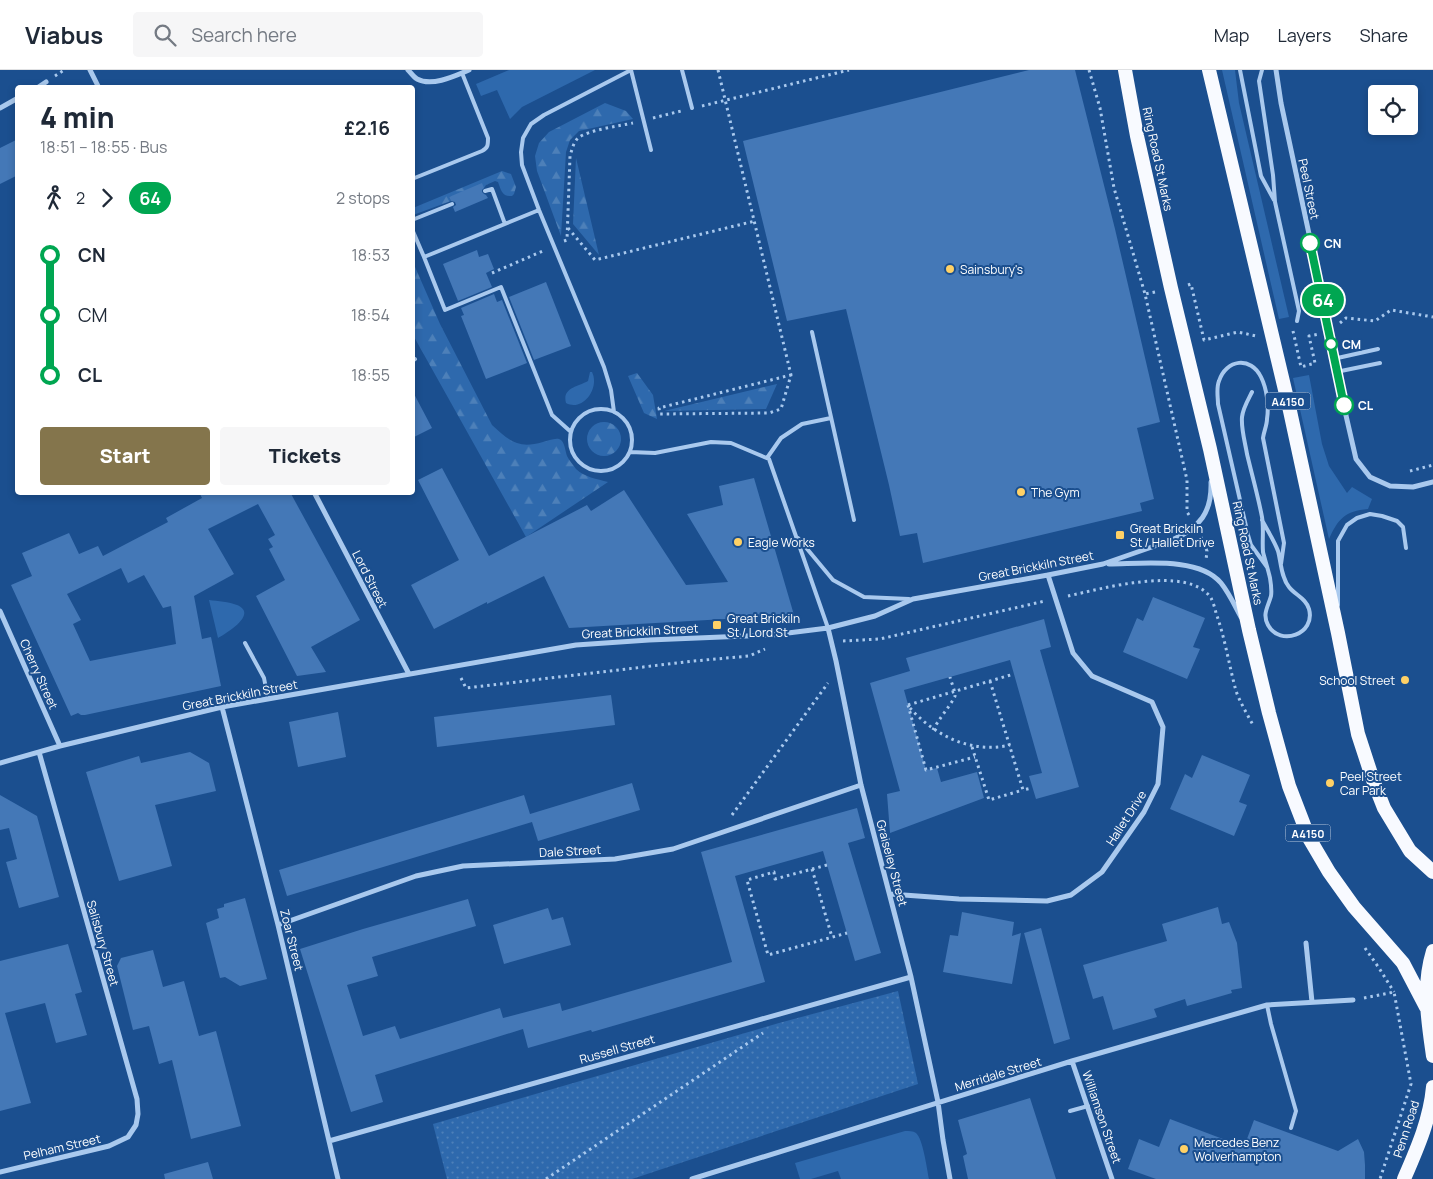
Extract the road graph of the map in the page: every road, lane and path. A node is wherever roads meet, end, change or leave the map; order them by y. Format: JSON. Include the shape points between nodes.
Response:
{"nodes":[{"id":1,"x":90,"y":70,"type":"edge"},
{"id":2,"x":408,"y":70,"type":"edge"},
{"id":3,"x":469,"y":70,"type":"edge"},
{"id":4,"x":631,"y":70,"type":"edge"},
{"id":5,"x":682,"y":70,"type":"edge"},
{"id":6,"x":718,"y":70,"type":"edge"},
{"id":7,"x":1089,"y":70,"type":"edge"},
{"id":8,"x":1125,"y":70,"type":"edge"},
{"id":9,"x":1209,"y":70,"type":"edge"},
{"id":10,"x":1240,"y":70,"type":"edge"},
{"id":11,"x":1262,"y":70,"type":"edge"},
{"id":12,"x":1276,"y":70,"type":"edge"},
{"id":13,"x":462,"y":73,"type":"junction"},
{"id":14,"x":46,"y":82,"type":"dead end"},
{"id":15,"x":42,"y":85,"type":"edge"},
{"id":16,"x":98,"y":85,"type":"edge"},
{"id":17,"x":15,"y":100,"type":"edge"},
{"id":18,"x":0,"y":108,"type":"edge"},
{"id":19,"x":692,"y":108,"type":"dead end"},
{"id":20,"x":651,"y":150,"type":"dead end"},
{"id":21,"x":415,"y":178,"type":"edge"},
{"id":22,"x":485,"y":191,"type":"dead end"},
{"id":23,"x":1275,"y":202,"type":"junction"},
{"id":24,"x":452,"y":204,"type":"dead end"},
{"id":25,"x":539,"y":210,"type":"junction"},
{"id":26,"x":415,"y":219,"type":"edge"},
{"id":27,"x":754,"y":221,"type":"junction"},
{"id":28,"x":505,"y":224,"type":"junction"},
{"id":29,"x":567,"y":227,"type":"dead end"},
{"id":30,"x":415,"y":237,"type":"edge"},
{"id":31,"x":424,"y":257,"type":"junction"},
{"id":32,"x":1171,"y":288,"type":"junction"},
{"id":33,"x":1145,"y":294,"type":"junction"},
{"id":34,"x":1433,"y":317,"type":"edge"},
{"id":35,"x":1297,"y":321,"type":"dead end"},
{"id":36,"x":812,"y":332,"type":"dead end"},
{"id":37,"x":1330,"y":332,"type":"junction"},
{"id":38,"x":1378,"y":349,"type":"dead end"},
{"id":39,"x":1333,"y":359,"type":"junction"},
{"id":40,"x":1380,"y":363,"type":"dead end"},
{"id":41,"x":1336,"y":372,"type":"junction"},
{"id":42,"x":791,"y":375,"type":"junction"},
{"id":43,"x":1252,"y":392,"type":"dead end"},
{"id":44,"x":614,"y":412,"type":"junction"},
{"id":45,"x":831,"y":418,"type":"junction"},
{"id":46,"x":571,"y":432,"type":"junction"},
{"id":47,"x":1210,"y":448,"type":"junction"},
{"id":48,"x":630,"y":452,"type":"junction"},
{"id":49,"x":767,"y":458,"type":"junction"},
{"id":50,"x":1433,"y":465,"type":"edge"},
{"id":51,"x":1410,"y":471,"type":"dead end"},
{"id":52,"x":1433,"y":482,"type":"edge"},
{"id":53,"x":316,"y":495,"type":"edge"},
{"id":54,"x":854,"y":520,"type":"dead end"},
{"id":55,"x":1262,"y":520,"type":"junction"},
{"id":56,"x":1197,"y":525,"type":"junction"},
{"id":57,"x":796,"y":536,"type":"junction"},
{"id":58,"x":1406,"y":548,"type":"dead end"},
{"id":59,"x":1103,"y":564,"type":"junction"},
{"id":60,"x":1281,"y":564,"type":"junction"},
{"id":61,"x":1267,"y":567,"type":"junction"},
{"id":62,"x":1048,"y":575,"type":"junction"},
{"id":63,"x":913,"y":600,"type":"junction"},
{"id":64,"x":0,"y":611,"type":"edge"},
{"id":65,"x":828,"y":628,"type":"junction"},
{"id":66,"x":1249,"y":630,"type":"junction"},
{"id":67,"x":1338,"y":632,"type":"junction"},
{"id":68,"x":245,"y":643,"type":"dead end"},
{"id":69,"x":838,"y":670,"type":"junction"},
{"id":70,"x":409,"y":674,"type":"junction"},
{"id":71,"x":1014,"y":674,"type":"dead end"},
{"id":72,"x":950,"y":677,"type":"dead end"},
{"id":73,"x":990,"y":681,"type":"junction"},
{"id":74,"x":954,"y":692,"type":"junction"},
{"id":75,"x":268,"y":699,"type":"junction"},
{"id":76,"x":908,"y":705,"type":"junction"},
{"id":77,"x":222,"y":707,"type":"junction"},
{"id":78,"x":933,"y":730,"type":"junction"},
{"id":79,"x":1010,"y":745,"type":"junction"},
{"id":80,"x":60,"y":746,"type":"junction"},
{"id":81,"x":972,"y":747,"type":"junction"},
{"id":82,"x":39,"y":752,"type":"junction"},
{"id":83,"x":976,"y":756,"type":"junction"},
{"id":84,"x":0,"y":763,"type":"edge"},
{"id":85,"x":861,"y":785,"type":"junction"},
{"id":86,"x":1032,"y":788,"type":"dead end"},
{"id":87,"x":1023,"y":790,"type":"junction"},
{"id":88,"x":718,"y":834,"type":"junction"},
{"id":89,"x":827,"y":865,"type":"dead end"},
{"id":90,"x":812,"y":868,"type":"junction"},
{"id":91,"x":1433,"y":872,"type":"edge"},
{"id":92,"x":890,"y":894,"type":"junction"},
{"id":93,"x":278,"y":925,"type":"junction"},
{"id":94,"x":847,"y":933,"type":"dead end"},
{"id":95,"x":832,"y":937,"type":"junction"},
{"id":96,"x":1306,"y":943,"type":"dead end"},
{"id":97,"x":1433,"y":951,"type":"edge"},
{"id":98,"x":912,"y":977,"type":"junction"},
{"id":99,"x":1353,"y":1000,"type":"joint"},
{"id":100,"x":1312,"y":1002,"type":"junction"},
{"id":101,"x":1267,"y":1005,"type":"junction"},
{"id":102,"x":1426,"y":1007,"type":"junction"},
{"id":103,"x":771,"y":1028,"type":"dead end"},
{"id":104,"x":1433,"y":1056,"type":"edge"},
{"id":105,"x":1072,"y":1061,"type":"junction"},
{"id":106,"x":1433,"y":1086,"type":"edge"},
{"id":107,"x":938,"y":1102,"type":"junction"},
{"id":108,"x":1088,"y":1106,"type":"junction"},
{"id":109,"x":1070,"y":1111,"type":"dead end"},
{"id":110,"x":1291,"y":1128,"type":"dead end"},
{"id":111,"x":128,"y":1137,"type":"joint"},
{"id":112,"x":329,"y":1141,"type":"junction"},
{"id":113,"x":0,"y":1172,"type":"edge"},
{"id":114,"x":338,"y":1179,"type":"edge"},
{"id":115,"x":546,"y":1179,"type":"edge"},
{"id":116,"x":692,"y":1179,"type":"edge"},
{"id":117,"x":950,"y":1179,"type":"edge"},
{"id":118,"x":1112,"y":1179,"type":"edge"},
{"id":119,"x":1380,"y":1179,"type":"edge"},
{"id":120,"x":1404,"y":1179,"type":"edge"}],
"edges":[{"from":1,"to":16,"type":"street"},
{"from":2,"to":13,"type":"street","via":[[416,79],[428,82]]},
{"from":3,"to":13,"type":"street"},
{"from":4,"to":20,"type":"lane"},
{"from":4,"to":25,"type":"lane","via":[[531,124],[523,138],[522,165]]},
{"from":5,"to":19,"type":"lane"},
{"from":6,"to":27,"type":"path"},
{"from":7,"to":33,"type":"path","via":[[1100,108],[1114,188]]},
{"from":8,"to":32,"type":"highway","name":"Ring Road St Marks","number":"A4150"},
{"from":9,"to":67,"type":"highway","number":"A4150","via":[[1290,411]]},
{"from":10,"to":23,"type":"lane","via":[[1261,176]]},
{"from":11,"to":23,"type":"lane","via":[[1259,81]]},
{"from":12,"to":37,"type":"street","name":"Peel Street"},
{"from":13,"to":21,"type":"lane","via":[[488,138],[486,149]]},
{"from":14,"to":15,"type":"street"},
{"from":17,"to":18,"type":"street"},
{"from":22,"to":28,"type":"lane","via":[[492,189]]},
{"from":23,"to":35,"type":"lane","via":[[1296,294]]},
{"from":24,"to":26,"type":"lane"},
{"from":25,"to":28,"type":"lane"},
{"from":25,"to":44,"type":"lane","via":[[604,367]]},
{"from":27,"to":29,"type":"path","via":[[595,260]]},
{"from":27,"to":42,"type":"path"},
{"from":28,"to":31,"type":"lane"},
{"from":30,"to":31,"type":"lane"},
{"from":31,"to":46,"type":"lane","via":[[445,310],[501,287],[552,415]]},
{"from":32,"to":33,"type":"path"},
{"from":32,"to":47,"type":"highway","name":"Ring Road St Marks","number":"A4150"},
{"from":33,"to":56,"type":"path","via":[[1187,480],[1187,512]]},
{"from":34,"to":37,"type":"path","via":[[1391,310],[1375,321],[1346,318]]},
{"from":36,"to":45,"type":"lane"},
{"from":37,"to":39,"type":"street","name":"Peel Street"},
{"from":38,"to":39,"type":"lane"},
{"from":39,"to":41,"type":"street","name":"Peel Street"},
{"from":40,"to":41,"type":"lane"},
{"from":41,"to":52,"type":"street","name":"Peel Street","via":[[1356,459],[1370,478],[1390,486],[1413,487]]},
{"from":42,"to":42,"type":"path","via":[[781,409],[769,413],[660,414],[659,408]]},
{"from":43,"to":55,"type":"lane","via":[[1242,418],[1243,434]]},
{"from":44,"to":46,"type":"lane","via":[[590,411],[576,422]]},
{"from":44,"to":48,"type":"lane","via":[[632,431]]},
{"from":45,"to":49,"type":"lane","via":[[802,424],[781,438]]},
{"from":45,"to":54,"type":"lane"},
{"from":46,"to":48,"type":"lane","via":[[573,452],[586,468],[607,471],[616,468]]},
{"from":47,"to":56,"type":"street","name":"Great Brickkiln Street","via":[[1210,503]]},
{"from":47,"to":66,"type":"highway","name":"Ring Road St Marks","number":"A4150"},
{"from":48,"to":49,"type":"lane","via":[[655,453],[711,442],[731,443]]},
{"from":49,"to":57,"type":"lane"},
{"from":50,"to":51,"type":"path"},
{"from":53,"to":70,"type":"street","name":"Lord Street"},
{"from":55,"to":60,"type":"lane","via":[[1277,548]]},
{"from":55,"to":61,"type":"lane"},
{"from":56,"to":59,"type":"street","name":"Great Brickkiln Street","via":[[1172,540]]},
{"from":57,"to":63,"type":"lane","via":[[833,580],[864,597]]},
{"from":57,"to":65,"type":"lane"},
{"from":58,"to":67,"type":"lane","via":[[1403,527],[1397,520],[1370,514],[1347,525],[1338,541]]},
{"from":59,"to":62,"type":"street","name":"Great Brickkiln Street"},
{"from":59,"to":66,"type":"street","via":[[1180,564],[1198,568],[1220,583]]},
{"from":60,"to":61,"type":"lane","via":[[1288,585],[1306,603],[1310,617],[1304,630],[1291,637],[1277,634],[1267,623],[1266,608],[1272,594]]},
{"from":60,"to":61,"type":"lane","via":[[1284,543],[1263,438],[1268,408],[1265,389],[1262,378],[1250,364],[1236,363],[1228,366],[1219,381],[1218,404],[1251,545]]},
{"from":62,"to":63,"type":"street","name":"Great Brickkiln Street"},
{"from":62,"to":92,"type":"street","name":"Hallet Drive","via":[[1073,653],[1092,676],[1152,702],[1163,727],[1158,784],[1148,805],[1102,872],[1071,895],[1047,901]]},
{"from":63,"to":65,"type":"street","name":"Great Brickkiln Street","via":[[875,616]]},
{"from":64,"to":80,"type":"street","name":"Cherry Street"},
{"from":65,"to":69,"type":"street","name":"Graiseley Street"},
{"from":65,"to":70,"type":"street","name":"Great Brickkiln Street","via":[[772,635],[576,645]]},
{"from":66,"to":102,"type":"highway","name":"Ring Road St Marks","number":"A4150","via":[[1289,786],[1309,838],[1354,908],[1403,963]]},
{"from":67,"to":91,"type":"highway","number":"A4150","via":[[1358,734],[1372,780],[1384,808],[1410,851]]},
{"from":68,"to":75,"type":"lane","via":[[264,678]]},
{"from":69,"to":85,"type":"street","name":"Graiseley Street"},
{"from":69,"to":88,"type":"path"},
{"from":70,"to":75,"type":"street","name":"Great Brickkiln Street"},
{"from":71,"to":73,"type":"path"},
{"from":72,"to":74,"type":"path"},
{"from":73,"to":74,"type":"path"},
{"from":73,"to":79,"type":"path"},
{"from":74,"to":76,"type":"path"},
{"from":74,"to":78,"type":"path","via":[[953,702]]},
{"from":75,"to":77,"type":"street","name":"Great Brickkiln Street"},
{"from":76,"to":78,"type":"path"},
{"from":76,"to":83,"type":"path","via":[[926,770]]},
{"from":77,"to":80,"type":"street","name":"Great Brickkiln Street"},
{"from":77,"to":93,"type":"street","name":"Zoar Street"},
{"from":78,"to":81,"type":"path"},
{"from":79,"to":81,"type":"path"},
{"from":79,"to":87,"type":"path"},
{"from":80,"to":82,"type":"street","name":"Great Brickkiln Street"},
{"from":81,"to":83,"type":"path"},
{"from":82,"to":84,"type":"street","name":"Great Brickkiln Street"},
{"from":82,"to":111,"type":"street","name":"Salisbury Street","via":[[137,1099],[136,1124]]},
{"from":83,"to":87,"type":"path","via":[[989,800]]},
{"from":85,"to":88,"type":"street","name":"Dale Street"},
{"from":85,"to":92,"type":"street","name":"Graiseley Street"},
{"from":86,"to":87,"type":"path"},
{"from":88,"to":93,"type":"street","name":"Dale Street","via":[[673,849],[615,859],[464,866],[416,876]]},
{"from":89,"to":90,"type":"path"},
{"from":90,"to":95,"type":"path"},
{"from":90,"to":95,"type":"path","via":[[775,879],[774,872],[746,880],[768,955]]},
{"from":92,"to":98,"type":"street","name":"Graiseley Street"},
{"from":93,"to":112,"type":"street","name":"Zoar Street"},
{"from":94,"to":95,"type":"path"},
{"from":96,"to":100,"type":"street"},
{"from":97,"to":102,"type":"highway","number":"A4150","via":[[1427,978]]},
{"from":98,"to":107,"type":"street","name":"Graiseley Street"},
{"from":98,"to":112,"type":"street","name":"Russell Street"},
{"from":99,"to":100,"type":"street","name":"Merridale Street"},
{"from":99,"to":119,"type":"path","via":[[1394,992],[1411,1084]]},
{"from":100,"to":101,"type":"street","name":"Merridale Street"},
{"from":101,"to":105,"type":"street","name":"Merridale Street"},
{"from":101,"to":110,"type":"lane","via":[[1296,1111]]},
{"from":102,"to":104,"type":"highway","number":"A4150"},
{"from":103,"to":115,"type":"path"},
{"from":105,"to":107,"type":"street","name":"Merridale Street"},
{"from":105,"to":108,"type":"street","name":"Williamson Street"},
{"from":106,"to":120,"type":"highway","name":"Penn Road","via":[[1422,1137]]},
{"from":107,"to":116,"type":"street","name":"Merridale Street"},
{"from":107,"to":117,"type":"street","name":"Graiseley Street"},
{"from":108,"to":109,"type":"lane"},
{"from":108,"to":118,"type":"street","name":"Williamson Street"},
{"from":111,"to":113,"type":"street","name":"Pelham Street","via":[[109,1146]]},
{"from":112,"to":114,"type":"street","name":"Zoar Street"}]}
